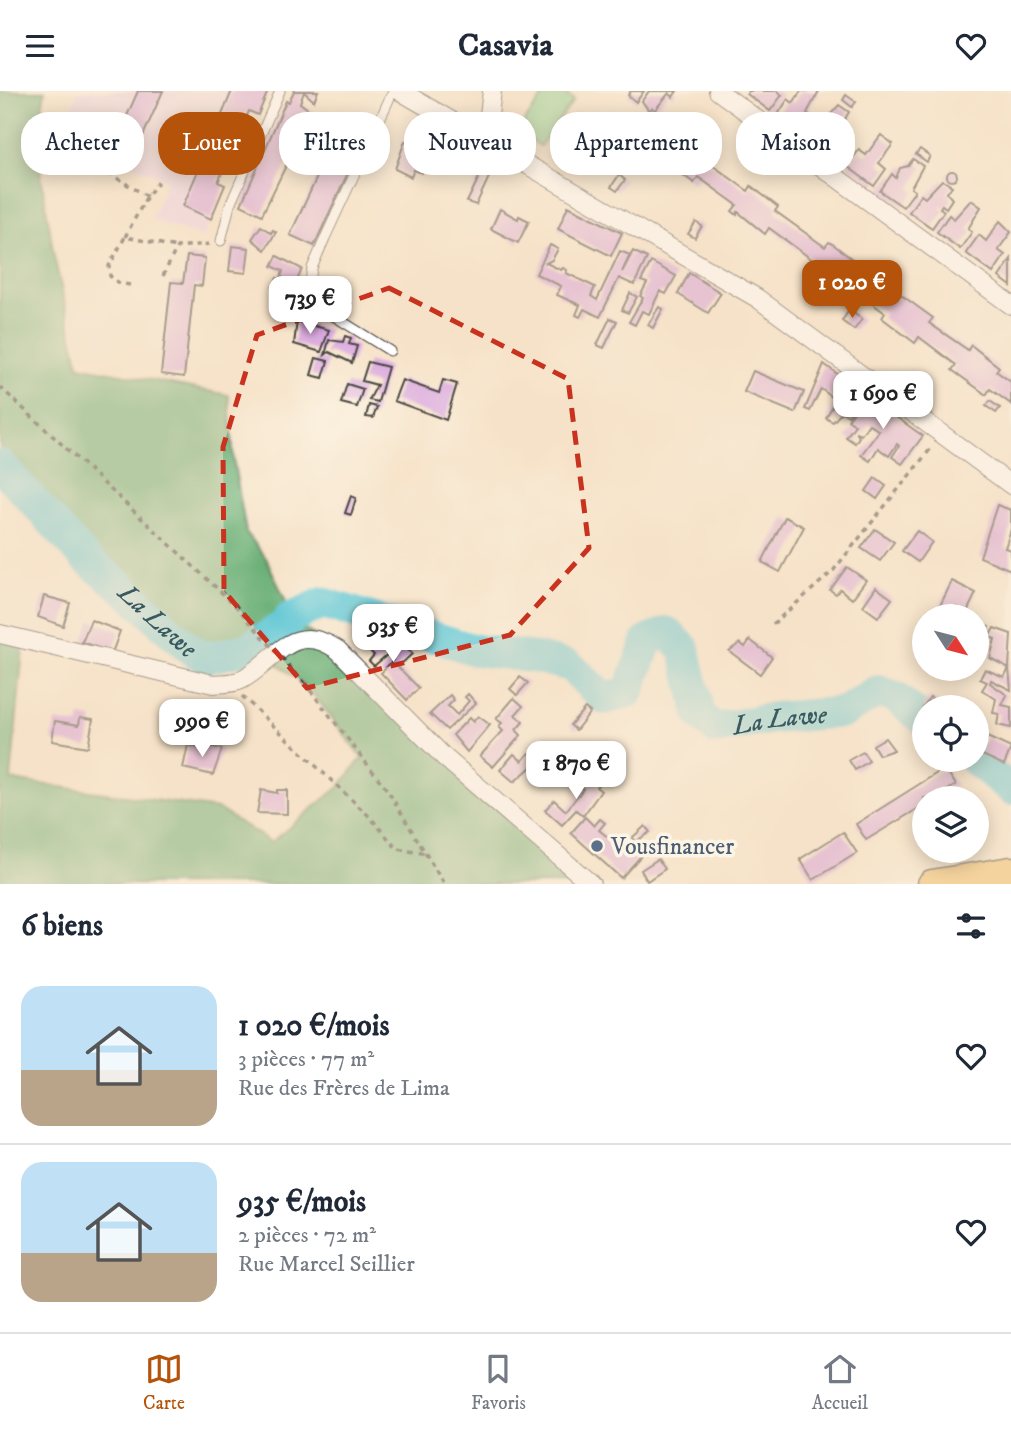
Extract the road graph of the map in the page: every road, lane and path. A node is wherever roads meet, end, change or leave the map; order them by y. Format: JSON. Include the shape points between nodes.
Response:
{"nodes":[{"id":1,"x":280,"y":91,"type":"edge"},
{"id":2,"x":393,"y":91,"type":"edge"},
{"id":3,"x":400,"y":91,"type":"edge"},
{"id":4,"x":492,"y":91,"type":"edge"},
{"id":5,"x":719,"y":91,"type":"edge"},
{"id":6,"x":438,"y":112,"type":"edge"},
{"id":7,"x":489,"y":112,"type":"edge"},
{"id":8,"x":536,"y":168,"type":"edge"},
{"id":9,"x":113,"y":175,"type":"edge"},
{"id":10,"x":160,"y":180,"type":"dead end"},
{"id":11,"x":147,"y":196,"type":"junction"},
{"id":12,"x":125,"y":237,"type":"junction"},
{"id":13,"x":221,"y":241,"type":"joint"},
{"id":14,"x":177,"y":247,"type":"junction"},
{"id":15,"x":163,"y":276,"type":"dead end"},
{"id":16,"x":130,"y":285,"type":"dead end"},
{"id":17,"x":1011,"y":305,"type":"edge"},
{"id":18,"x":390,"y":351,"type":"dead end"},
{"id":19,"x":0,"y":387,"type":"edge"},
{"id":20,"x":941,"y":433,"type":"junction"},
{"id":21,"x":1011,"y":485,"type":"edge"},
{"id":22,"x":772,"y":624,"type":"dead end"},
{"id":23,"x":0,"y":634,"type":"edge"},
{"id":24,"x":228,"y":683,"type":"junction"},
{"id":25,"x":428,"y":854,"type":"junction"},
{"id":26,"x":1011,"y":871,"type":"edge"},
{"id":27,"x":444,"y":884,"type":"edge"},
{"id":28,"x":591,"y":884,"type":"edge"},
{"id":29,"x":932,"y":884,"type":"edge"}],
"edges":[{"from":1,"to":13,"type":"lane","via":[[230,205]]},
{"from":2,"to":18,"type":"lane","via":[[321,248],[309,289],[324,310]]},
{"from":3,"to":6,"type":"street"},
{"from":4,"to":7,"type":"street"},
{"from":5,"to":17,"type":"street"},
{"from":8,"to":20,"type":"street","via":[[757,298]]},
{"from":9,"to":11,"type":"path"},
{"from":10,"to":11,"type":"path"},
{"from":11,"to":12,"type":"path"},
{"from":12,"to":14,"type":"path"},
{"from":12,"to":16,"type":"path","via":[[109,266],[110,276]]},
{"from":13,"to":14,"type":"path"},
{"from":14,"to":15,"type":"path"},
{"from":19,"to":25,"type":"path","bridge":true,"via":[[235,605],[310,690],[388,791]]},
{"from":20,"to":21,"type":"street"},
{"from":20,"to":22,"type":"path","via":[[833,571]]},
{"from":23,"to":24,"type":"street","via":[[213,684]]},
{"from":24,"to":25,"type":"path","via":[[371,818],[397,849]]},
{"from":24,"to":28,"type":"street","via":[[239,682],[288,643],[324,641],[444,757]]},
{"from":25,"to":27,"type":"path"},
{"from":26,"to":29,"type":"highway"}]}
